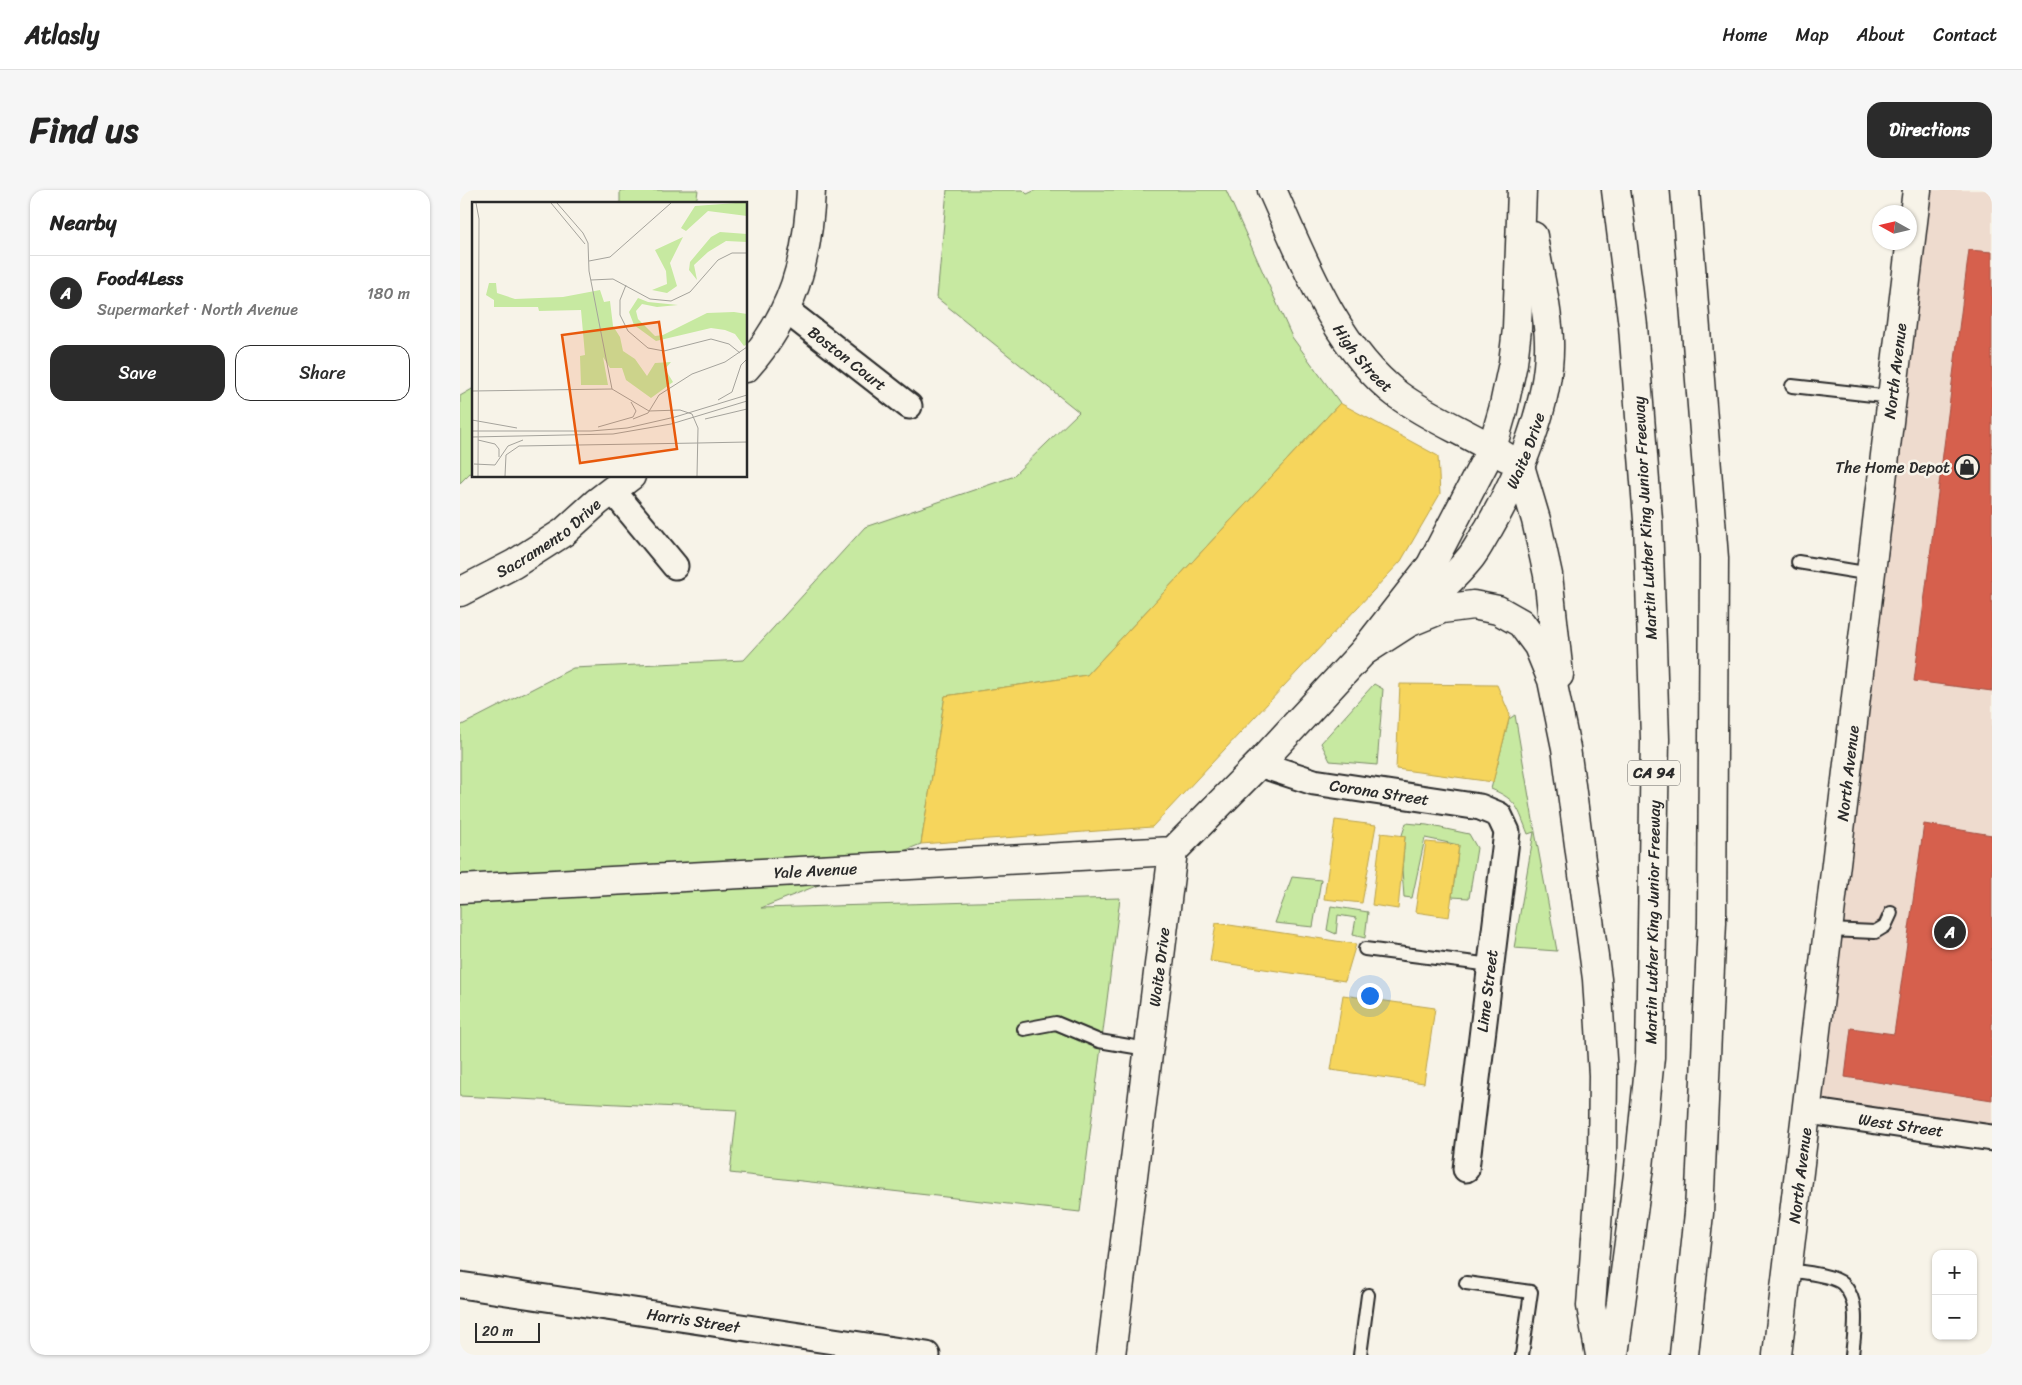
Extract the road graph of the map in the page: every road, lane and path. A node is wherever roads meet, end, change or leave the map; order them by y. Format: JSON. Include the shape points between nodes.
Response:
{"nodes":[{"id":1,"x":811,"y":190,"type":"edge"},
{"id":2,"x":1272,"y":190,"type":"edge"},
{"id":3,"x":1522,"y":190,"type":"edge"},
{"id":4,"x":1526,"y":190,"type":"edge"},
{"id":5,"x":1616,"y":190,"type":"edge"},
{"id":6,"x":1685,"y":190,"type":"edge"},
{"id":7,"x":1917,"y":190,"type":"edge"},
{"id":8,"x":786,"y":310,"type":"junction"},
{"id":9,"x":748,"y":365,"type":"edge"},
{"id":10,"x":1792,"y":386,"type":"dead end"},
{"id":11,"x":1891,"y":397,"type":"junction"},
{"id":12,"x":909,"y":406,"type":"dead end"},
{"id":13,"x":1492,"y":448,"type":"junction"},
{"id":14,"x":1520,"y":466,"type":"junction"},
{"id":15,"x":622,"y":484,"type":"edge"},
{"id":16,"x":1798,"y":562,"type":"dead end"},
{"id":17,"x":675,"y":566,"type":"dead end"},
{"id":18,"x":1871,"y":574,"type":"junction"},
{"id":19,"x":460,"y":592,"type":"edge"},
{"id":20,"x":1363,"y":652,"type":"junction"},
{"id":21,"x":1566,"y":748,"type":"junction"},
{"id":22,"x":1259,"y":764,"type":"junction"},
{"id":23,"x":1499,"y":815,"type":"joint"},
{"id":24,"x":1173,"y":851,"type":"junction"},
{"id":25,"x":460,"y":889,"type":"edge"},
{"id":26,"x":1891,"y":913,"type":"dead end"},
{"id":27,"x":1829,"y":930,"type":"junction"},
{"id":28,"x":1364,"y":949,"type":"dead end"},
{"id":29,"x":1491,"y":965,"type":"junction"},
{"id":30,"x":1024,"y":1029,"type":"dead end"},
{"id":31,"x":1147,"y":1049,"type":"junction"},
{"id":32,"x":1808,"y":1111,"type":"junction"},
{"id":33,"x":1992,"y":1138,"type":"edge"},
{"id":34,"x":1466,"y":1169,"type":"dead end"},
{"id":35,"x":1788,"y":1270,"type":"junction"},
{"id":36,"x":1466,"y":1283,"type":"dead end"},
{"id":37,"x":460,"y":1285,"type":"edge"},
{"id":38,"x":1368,"y":1296,"type":"dead end"},
{"id":39,"x":854,"y":1349,"type":"edge"},
{"id":40,"x":926,"y":1355,"type":"edge"},
{"id":41,"x":1111,"y":1355,"type":"edge"},
{"id":42,"x":1360,"y":1355,"type":"edge"},
{"id":43,"x":1522,"y":1355,"type":"edge"},
{"id":44,"x":1600,"y":1355,"type":"edge"},
{"id":45,"x":1614,"y":1355,"type":"edge"},
{"id":46,"x":1684,"y":1355,"type":"edge"},
{"id":47,"x":1777,"y":1355,"type":"edge"},
{"id":48,"x":1852,"y":1355,"type":"edge"}],
"edges":[{"from":1,"to":8,"type":"main road","via":[[803,258]]},
{"from":2,"to":13,"type":"main road","name":"High Street","via":[[1326,306],[1368,369],[1397,394],[1433,418]]},
{"from":3,"to":13,"type":"main road","name":"Waite Drive","via":[[1513,363]]},
{"from":4,"to":14,"type":"main road","name":"Waite Drive","via":[[1546,305],[1549,342],[1547,378]]},
{"from":5,"to":45,"type":"main road","name":"Martin Luther King Junior Freeway","number":"CA 94","via":[[1633,326],[1648,520],[1655,739],[1650,1057]]},
{"from":6,"to":46,"type":"main road","via":[[1714,568],[1712,922],[1699,1213]]},
{"from":7,"to":11,"type":"main road","name":"North Avenue"},
{"from":8,"to":9,"type":"main road"},
{"from":8,"to":12,"type":"street","name":"Boston Court"},
{"from":10,"to":11,"type":"lane"},
{"from":11,"to":18,"type":"main road","name":"North Avenue"},
{"from":13,"to":14,"type":"main road","name":"High Street"},
{"from":13,"to":20,"type":"main road","name":"Waite Drive","via":[[1431,565]]},
{"from":14,"to":20,"type":"main road","name":"Waite Drive","via":[[1500,509],[1471,556],[1429,600]]},
{"from":14,"to":21,"type":"main road","via":[[1548,576]]},
{"from":15,"to":17,"type":"street"},
{"from":15,"to":19,"type":"main road","name":"Sacramento Drive","via":[[564,532],[514,564]]},
{"from":16,"to":18,"type":"lane"},
{"from":18,"to":27,"type":"main road","name":"North Avenue"},
{"from":20,"to":21,"type":"main road","via":[[1408,623],[1442,610],[1473,605],[1498,610],[1521,623],[1538,646],[1552,680]]},
{"from":20,"to":22,"type":"main road","name":"Waite Drive"},
{"from":21,"to":44,"type":"main road","via":[[1597,979],[1604,1075],[1602,1156],[1591,1306]]},
{"from":22,"to":23,"type":"street","name":"Corona Street","via":[[1314,782],[1480,808]]},
{"from":22,"to":24,"type":"main road","name":"Waite Drive"},
{"from":23,"to":29,"type":"street","name":"Lime Street","via":[[1507,832]]},
{"from":24,"to":25,"type":"main road","name":"Yale Avenue"},
{"from":24,"to":31,"type":"main road","name":"Waite Drive"},
{"from":26,"to":27,"type":"lane","via":[[1884,926],[1875,932]]},
{"from":27,"to":32,"type":"main road","name":"North Avenue"},
{"from":28,"to":29,"type":"lane"},
{"from":29,"to":34,"type":"street","name":"Lime Street"},
{"from":30,"to":31,"type":"lane","via":[[1056,1023],[1099,1041]]},
{"from":31,"to":41,"type":"main road","name":"Waite Drive"},
{"from":32,"to":33,"type":"street","name":"West Street"},
{"from":32,"to":35,"type":"main road","name":"North Avenue"},
{"from":35,"to":47,"type":"main road","name":"North Avenue"},
{"from":35,"to":48,"type":"lane","via":[[1821,1274],[1843,1284],[1853,1301]]},
{"from":36,"to":43,"type":"lane","via":[[1531,1292]]},
{"from":37,"to":39,"type":"street","name":"Harris Street"},
{"from":38,"to":42,"type":"lane"},
{"from":39,"to":40,"type":"street","name":"Harris Street"}]}
